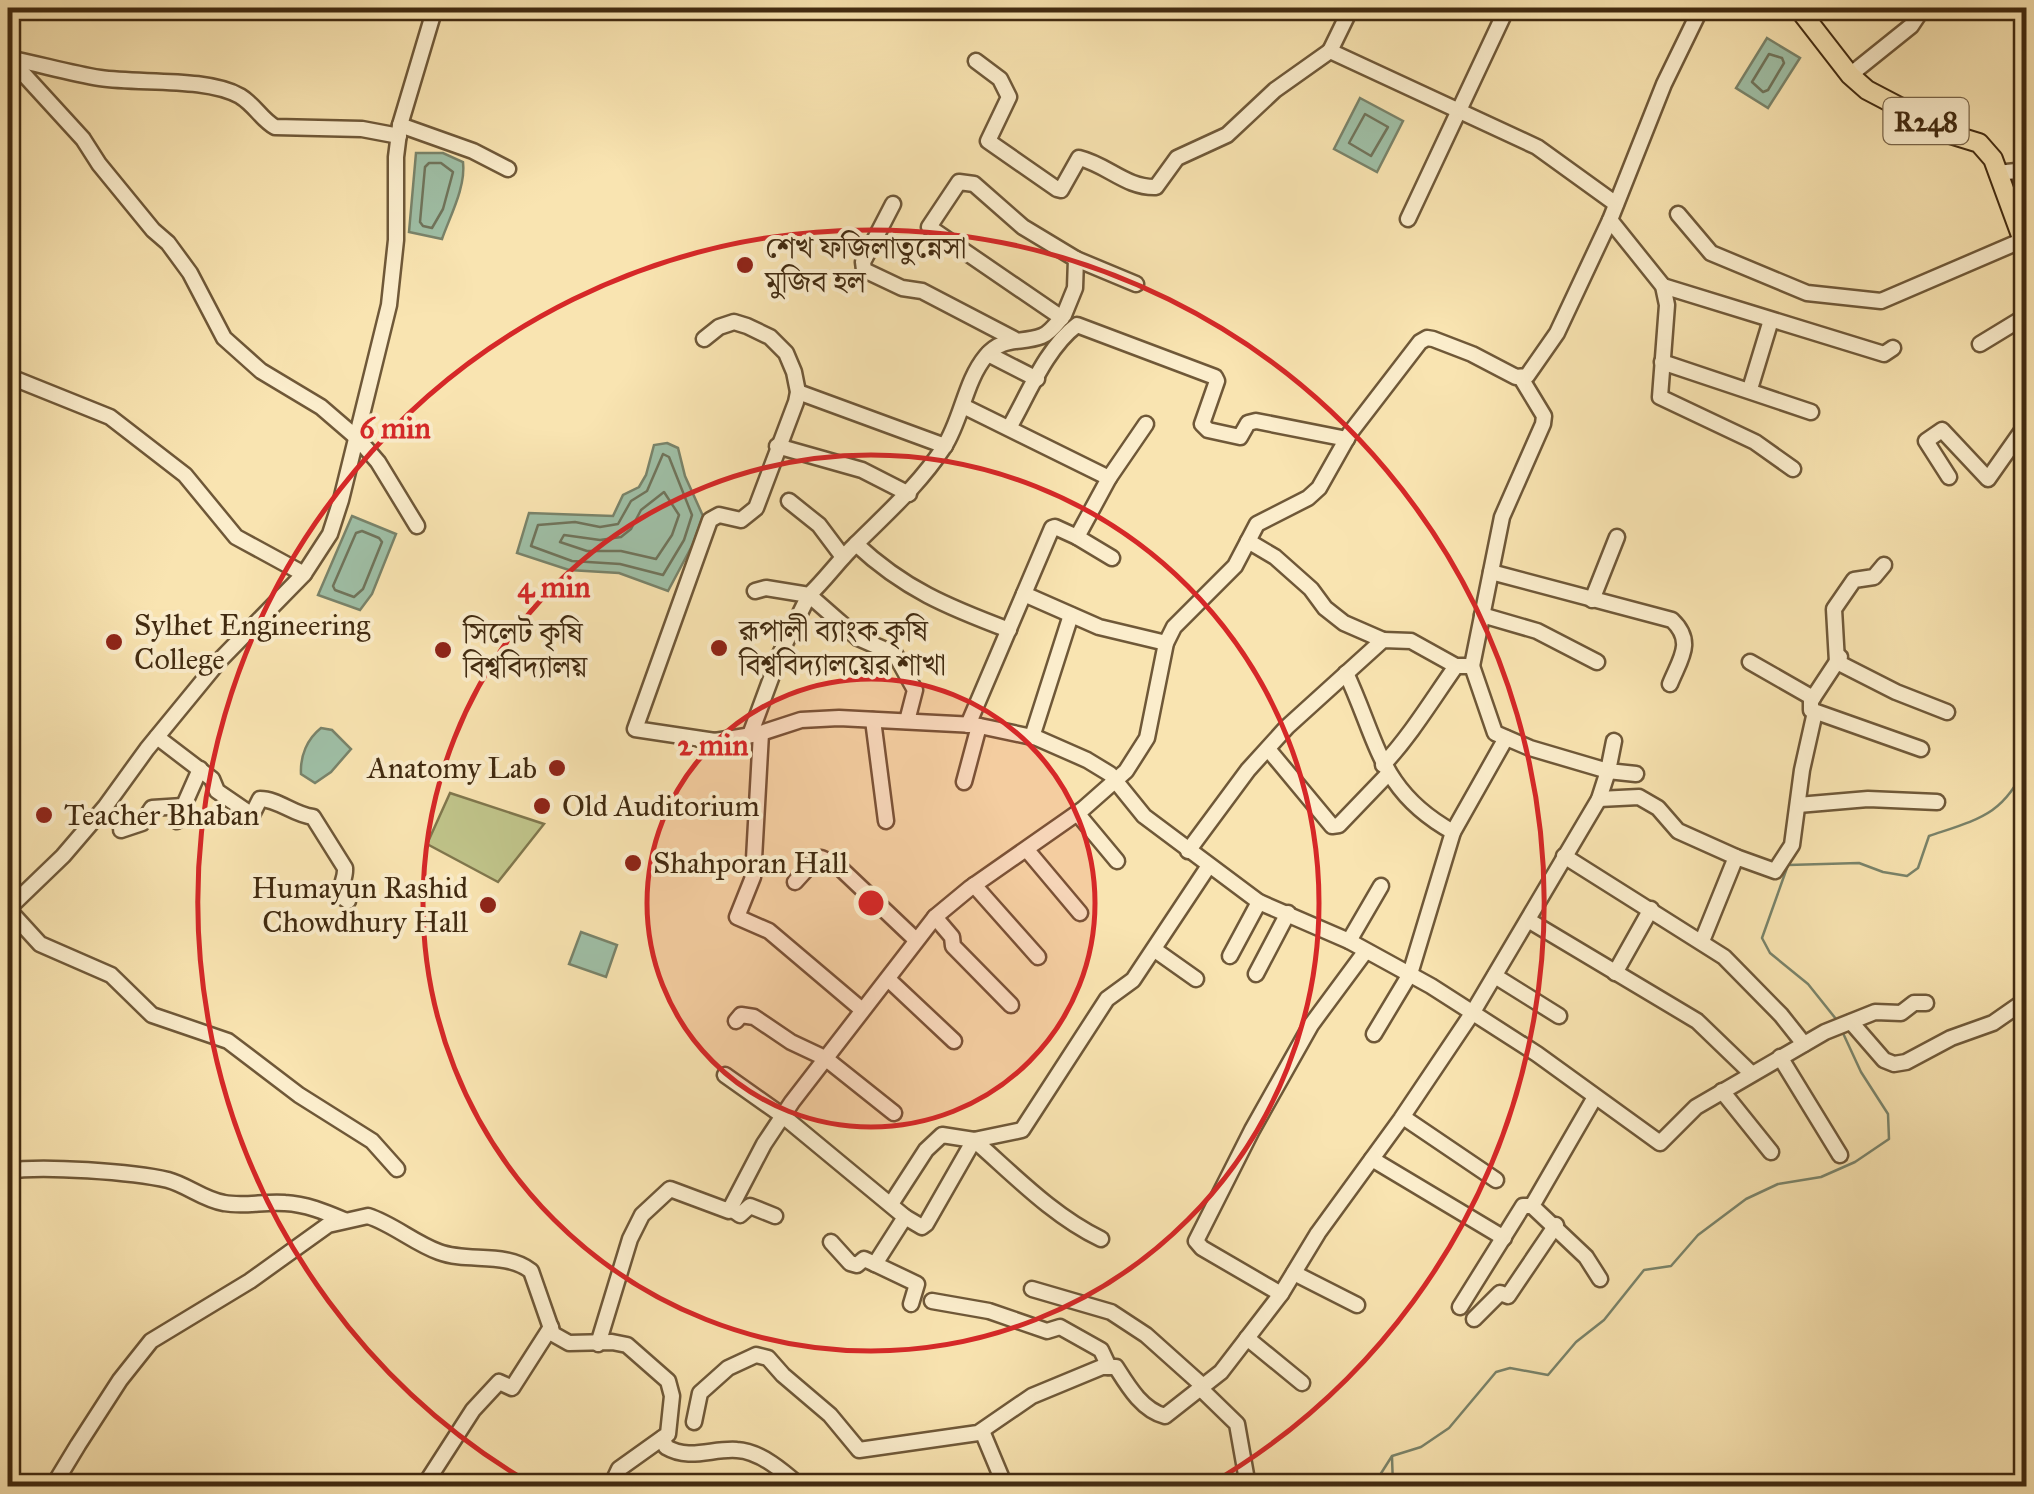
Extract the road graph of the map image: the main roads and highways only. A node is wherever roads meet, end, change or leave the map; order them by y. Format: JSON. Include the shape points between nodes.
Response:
{"nodes":[{"id":1,"x":1798,"y":8,"type":"edge"},
{"id":2,"x":2025,"y":245,"type":"edge"}],
"edges":[{"from":1,"to":2,"type":"main road","number":"R248","via":[[1850,75],[1884,99],[1979,143],[1993,159]]}]}
